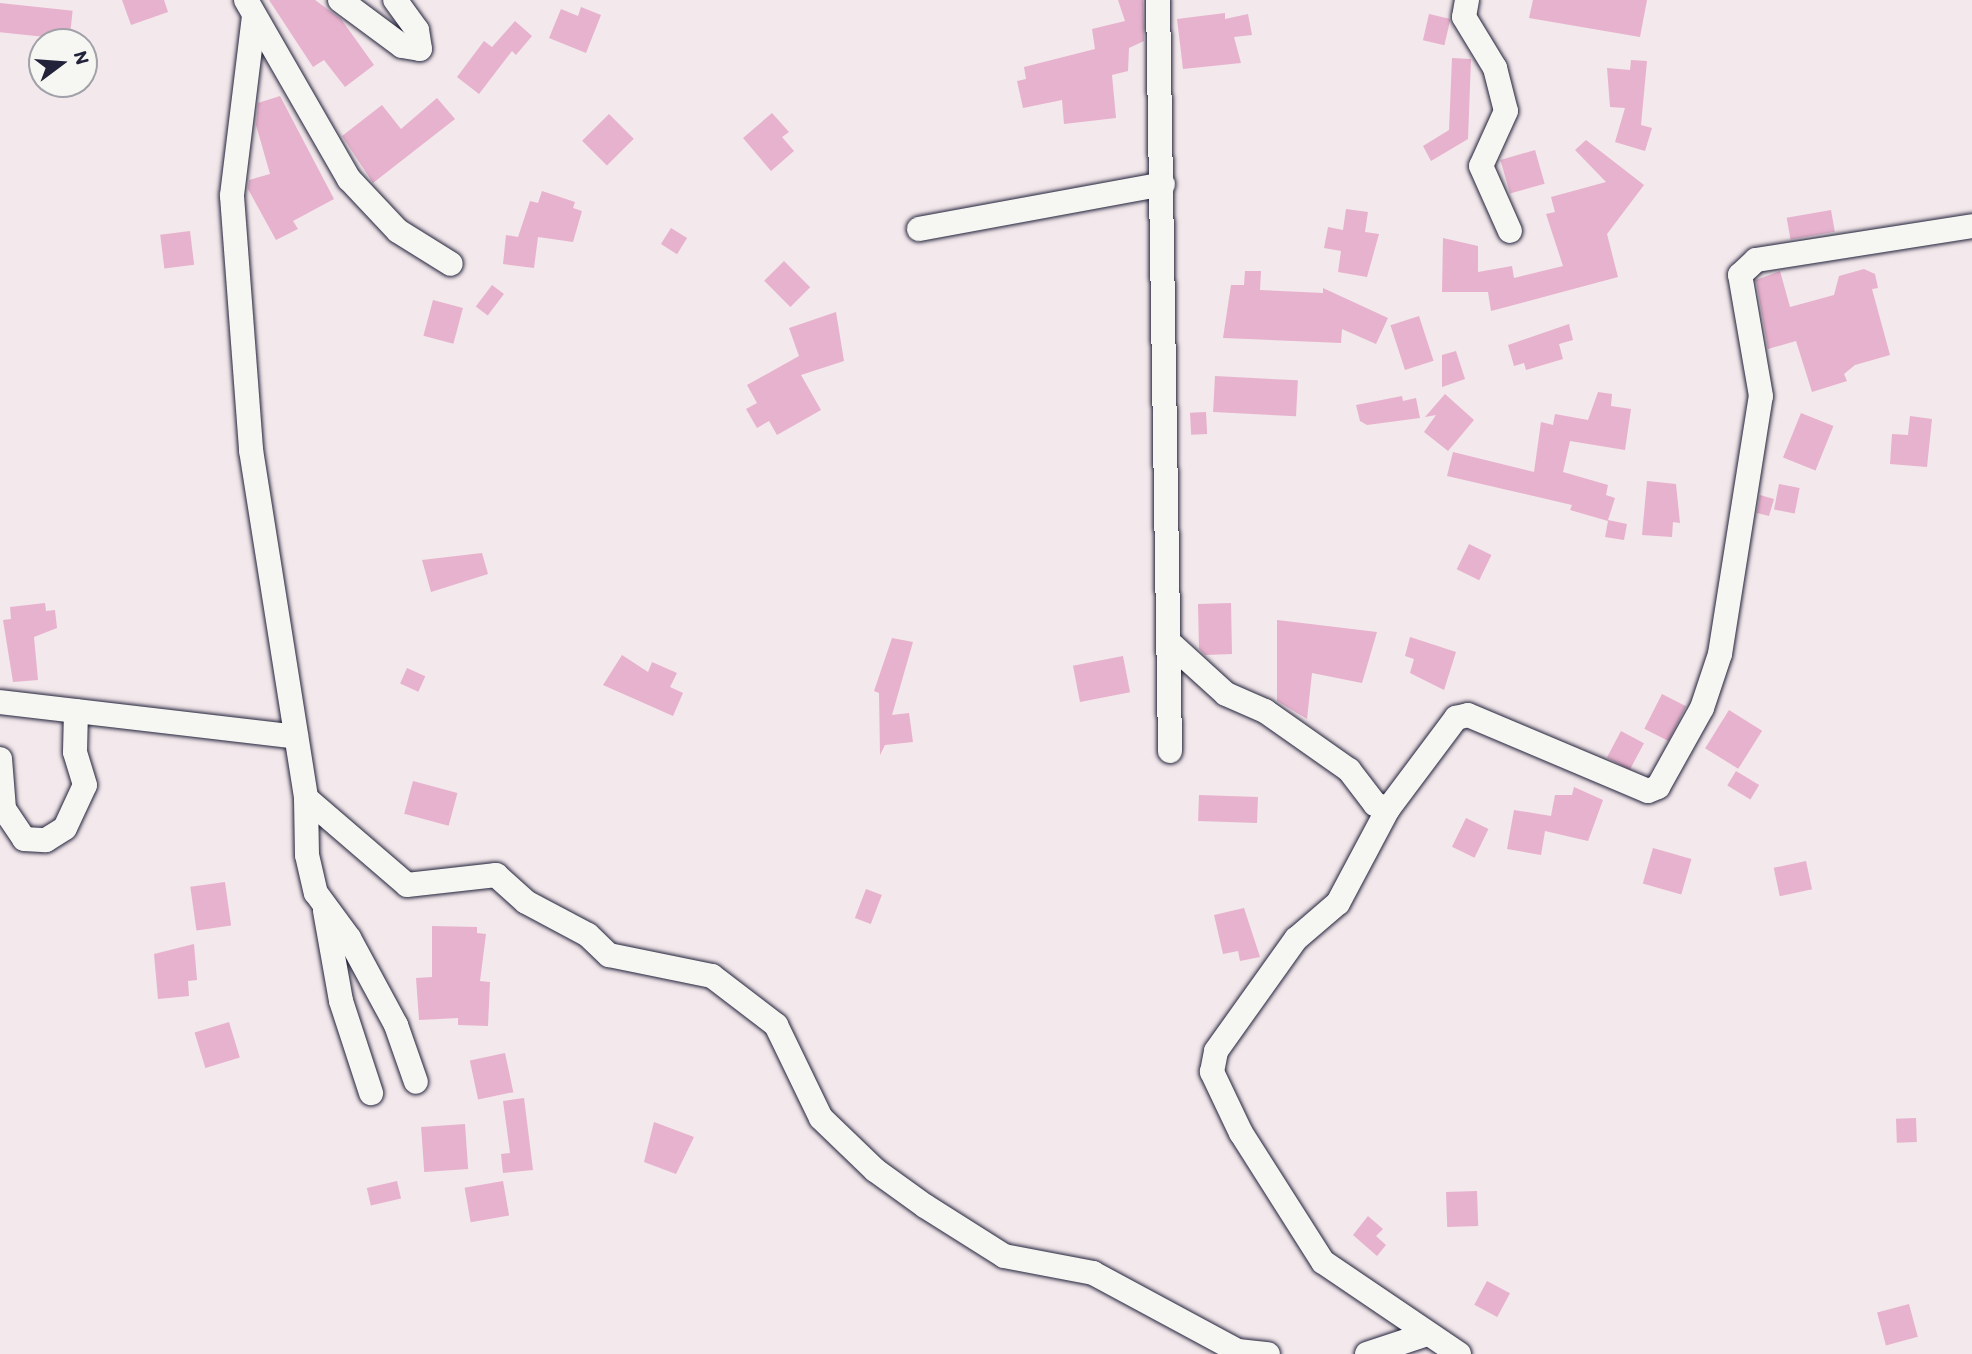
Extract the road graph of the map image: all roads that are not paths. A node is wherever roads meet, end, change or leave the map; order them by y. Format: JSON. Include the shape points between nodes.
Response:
{"nodes":[{"id":1,"x":340,"y":0,"type":"edge"},
{"id":2,"x":395,"y":0,"type":"edge"},
{"id":3,"x":1158,"y":0,"type":"edge"},
{"id":4,"x":1467,"y":0,"type":"edge"},
{"id":5,"x":250,"y":8,"type":"edge"},
{"id":6,"x":1163,"y":184,"type":"junction"},
{"id":7,"x":1972,"y":226,"type":"edge"},
{"id":8,"x":919,"y":229,"type":"dead end"},
{"id":9,"x":1510,"y":231,"type":"dead end"},
{"id":10,"x":451,"y":264,"type":"dead end"},
{"id":11,"x":1172,"y":645,"type":"junction"},
{"id":12,"x":0,"y":702,"type":"edge"},
{"id":13,"x":76,"y":711,"type":"junction"},
{"id":14,"x":296,"y":737,"type":"junction"},
{"id":15,"x":1170,"y":751,"type":"dead end"},
{"id":16,"x":0,"y":759,"type":"edge"},
{"id":17,"x":306,"y":798,"type":"junction"},
{"id":18,"x":1388,"y":809,"type":"junction"},
{"id":19,"x":325,"y":911,"type":"junction"},
{"id":20,"x":416,"y":1082,"type":"dead end"},
{"id":21,"x":370,"y":1093,"type":"dead end"},
{"id":22,"x":1427,"y":1334,"type":"junction"},
{"id":23,"x":1268,"y":1354,"type":"edge"},
{"id":24,"x":1367,"y":1354,"type":"edge"},
{"id":25,"x":1458,"y":1354,"type":"edge"}],
"edges":[{"from":1,"to":2,"type":"street","via":[[402,46],[419,49],[417,30]]},
{"from":3,"to":6,"type":"street"},
{"from":4,"to":9,"type":"street","via":[[1464,17],[1495,68],[1506,111],[1481,162]]},
{"from":5,"to":10,"type":"street","via":[[349,178],[398,231]]},
{"from":5,"to":14,"type":"street","via":[[232,195],[251,450]]},
{"from":6,"to":8,"type":"street"},
{"from":6,"to":11,"type":"street"},
{"from":7,"to":18,"type":"street","via":[[1756,260],[1740,275],[1761,396],[1720,654],[1702,708],[1658,787],[1648,791],[1461,716]]},
{"from":11,"to":15,"type":"street"},
{"from":11,"to":18,"type":"street","via":[[1226,694],[1265,711],[1332,757],[1375,804]]},
{"from":12,"to":13,"type":"street"},
{"from":13,"to":14,"type":"street"},
{"from":13,"to":16,"type":"street","via":[[75,752],[85,785],[65,828],[46,840],[24,839],[4,809]]},
{"from":14,"to":17,"type":"street"},
{"from":17,"to":19,"type":"street","via":[[307,855]]},
{"from":17,"to":23,"type":"street","via":[[407,885],[496,875],[526,902],[588,935],[609,955],[712,976],[776,1025],[821,1118],[875,1170],[925,1206],[1004,1256],[1093,1273],[1238,1351]]},
{"from":18,"to":22,"type":"street","via":[[1338,903],[1277,962],[1222,1041],[1212,1072],[1241,1133],[1323,1262]]},
{"from":19,"to":20,"type":"street","via":[[349,938],[396,1025]]},
{"from":19,"to":21,"type":"street","via":[[341,1000]]},
{"from":22,"to":24,"type":"street"},
{"from":22,"to":25,"type":"street"}]}
